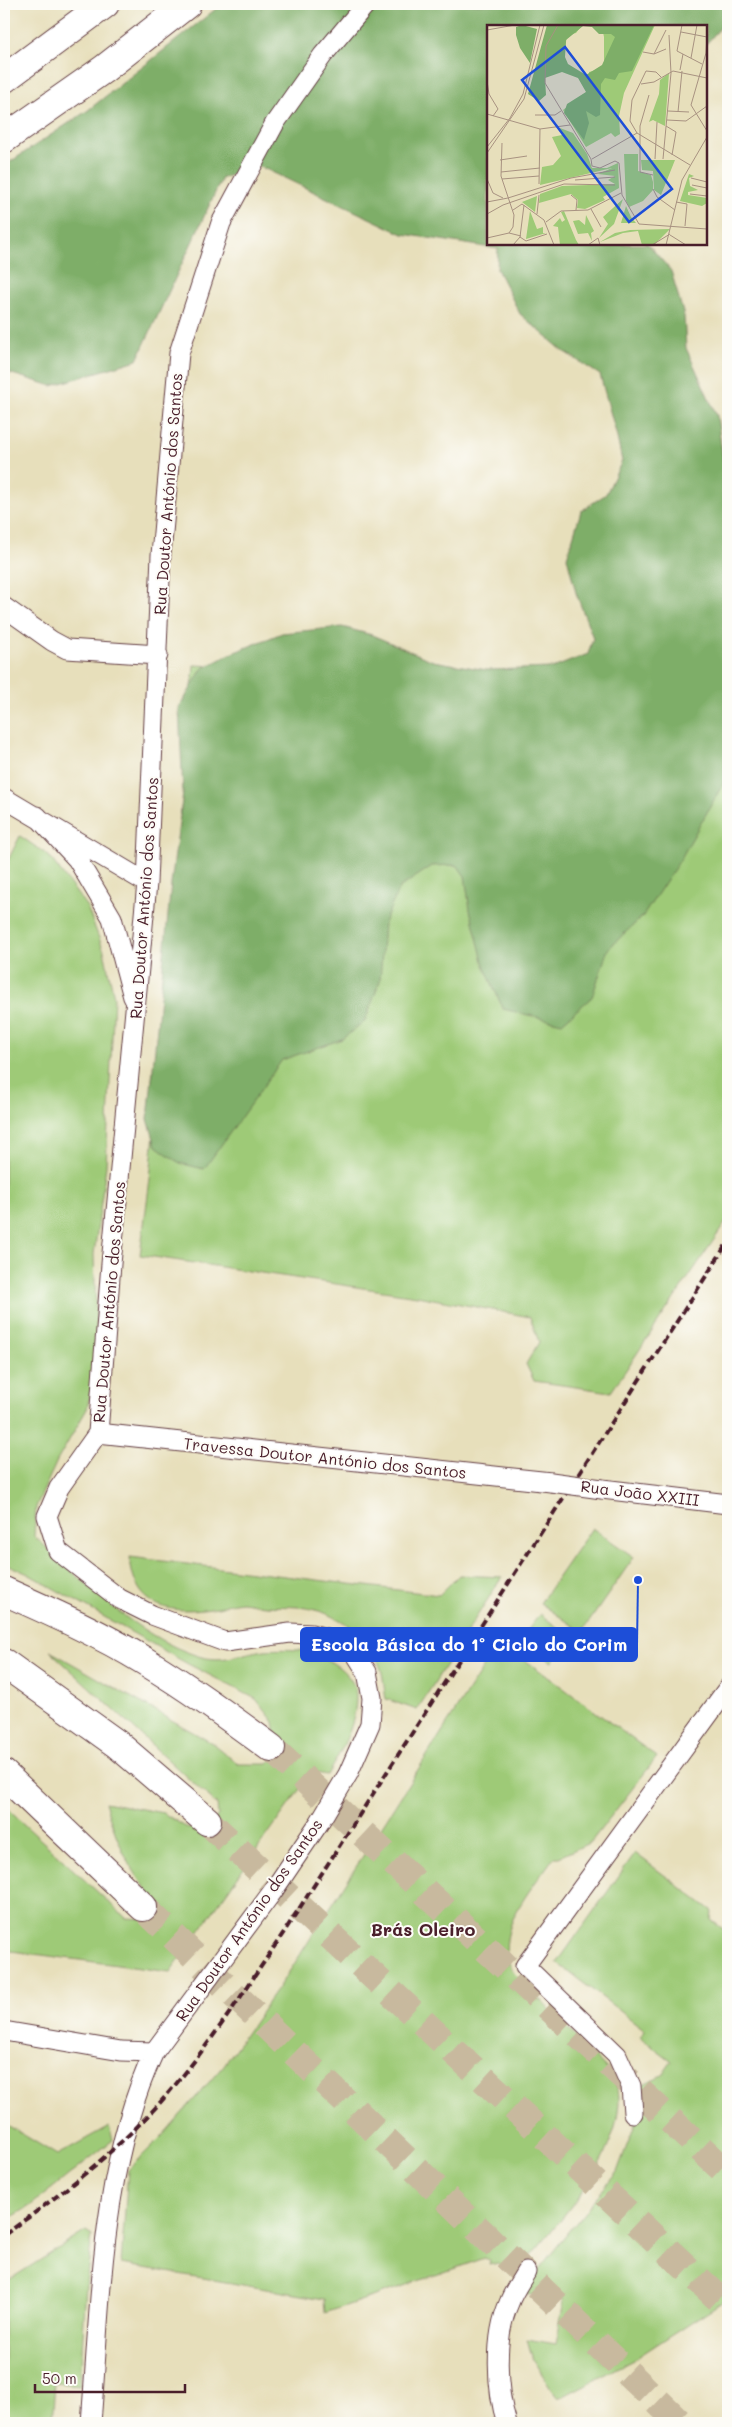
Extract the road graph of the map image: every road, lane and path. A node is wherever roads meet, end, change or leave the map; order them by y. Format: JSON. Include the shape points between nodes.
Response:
{"nodes":[{"id":1,"x":105,"y":4,"type":"edge"},
{"id":2,"x":187,"y":4,"type":"edge"},
{"id":3,"x":366,"y":4,"type":"edge"},
{"id":4,"x":4,"y":79,"type":"edge"},
{"id":5,"x":4,"y":139,"type":"edge"},
{"id":6,"x":4,"y":607,"type":"edge"},
{"id":7,"x":158,"y":655,"type":"junction"},
{"id":8,"x":4,"y":798,"type":"edge"},
{"id":9,"x":37,"y":816,"type":"junction"},
{"id":10,"x":147,"y":883,"type":"junction"},
{"id":11,"x":136,"y":1010,"type":"junction"},
{"id":12,"x":98,"y":1433,"type":"junction"},
{"id":13,"x":551,"y":1482,"type":"joint"},
{"id":14,"x":728,"y":1504,"type":"edge"},
{"id":15,"x":4,"y":1591,"type":"edge"},
{"id":16,"x":4,"y":1663,"type":"edge"},
{"id":17,"x":728,"y":1688,"type":"edge"},
{"id":18,"x":271,"y":1748,"type":"tunnel mouth"},
{"id":19,"x":4,"y":1774,"type":"edge"},
{"id":20,"x":207,"y":1821,"type":"tunnel mouth"},
{"id":21,"x":143,"y":1907,"type":"tunnel mouth"},
{"id":22,"x":4,"y":2031,"type":"edge"},
{"id":23,"x":154,"y":2052,"type":"junction"},
{"id":24,"x":633,"y":2113,"type":"dead end"},
{"id":25,"x":526,"y":2272,"type":"dead end"},
{"id":26,"x":91,"y":2423,"type":"edge"},
{"id":27,"x":507,"y":2423,"type":"edge"}],
"edges":[{"from":1,"to":4,"type":"highway"},
{"from":2,"to":5,"type":"highway","via":[[104,69]]},
{"from":3,"to":7,"type":"street","name":"Rua Doutor António dos Santos","via":[[323,55],[275,124],[221,223],[179,353],[162,556]]},
{"from":6,"to":7,"type":"street","via":[[67,649]]},
{"from":7,"to":10,"type":"street","name":"Rua Doutor António dos Santos"},
{"from":8,"to":9,"type":"street"},
{"from":9,"to":10,"type":"street"},
{"from":9,"to":11,"type":"street","via":[[77,860],[112,918]]},
{"from":10,"to":11,"type":"street","name":"Rua Doutor António dos Santos"},
{"from":11,"to":12,"type":"street","name":"Rua Doutor António dos Santos"},
{"from":12,"to":13,"type":"street","name":"Travessa Doutor António dos Santos"},
{"from":12,"to":23,"type":"street","name":"Rua Doutor António dos Santos","via":[[59,1488],[47,1516],[58,1551],[120,1599],[193,1632],[225,1642],[290,1633],[311,1634],[337,1641],[355,1653],[367,1672],[372,1698],[370,1724],[348,1774],[319,1822],[273,1891]]},
{"from":13,"to":14,"type":"street","name":"Rua João XXIII","bridge":true},
{"from":15,"to":18,"type":"highway","via":[[142,1659],[210,1702]]},
{"from":16,"to":20,"type":"highway","via":[[117,1744]]},
{"from":17,"to":24,"type":"street","via":[[525,1966],[617,2055],[631,2086]]},
{"from":19,"to":21,"type":"highway"},
{"from":22,"to":23,"type":"street","via":[[121,2051]]},
{"from":23,"to":26,"type":"street","name":"Rua Doutor António dos Santos","via":[[141,2079],[108,2209]]},
{"from":25,"to":27,"type":"street","via":[[508,2304],[499,2345],[498,2386]]}]}
